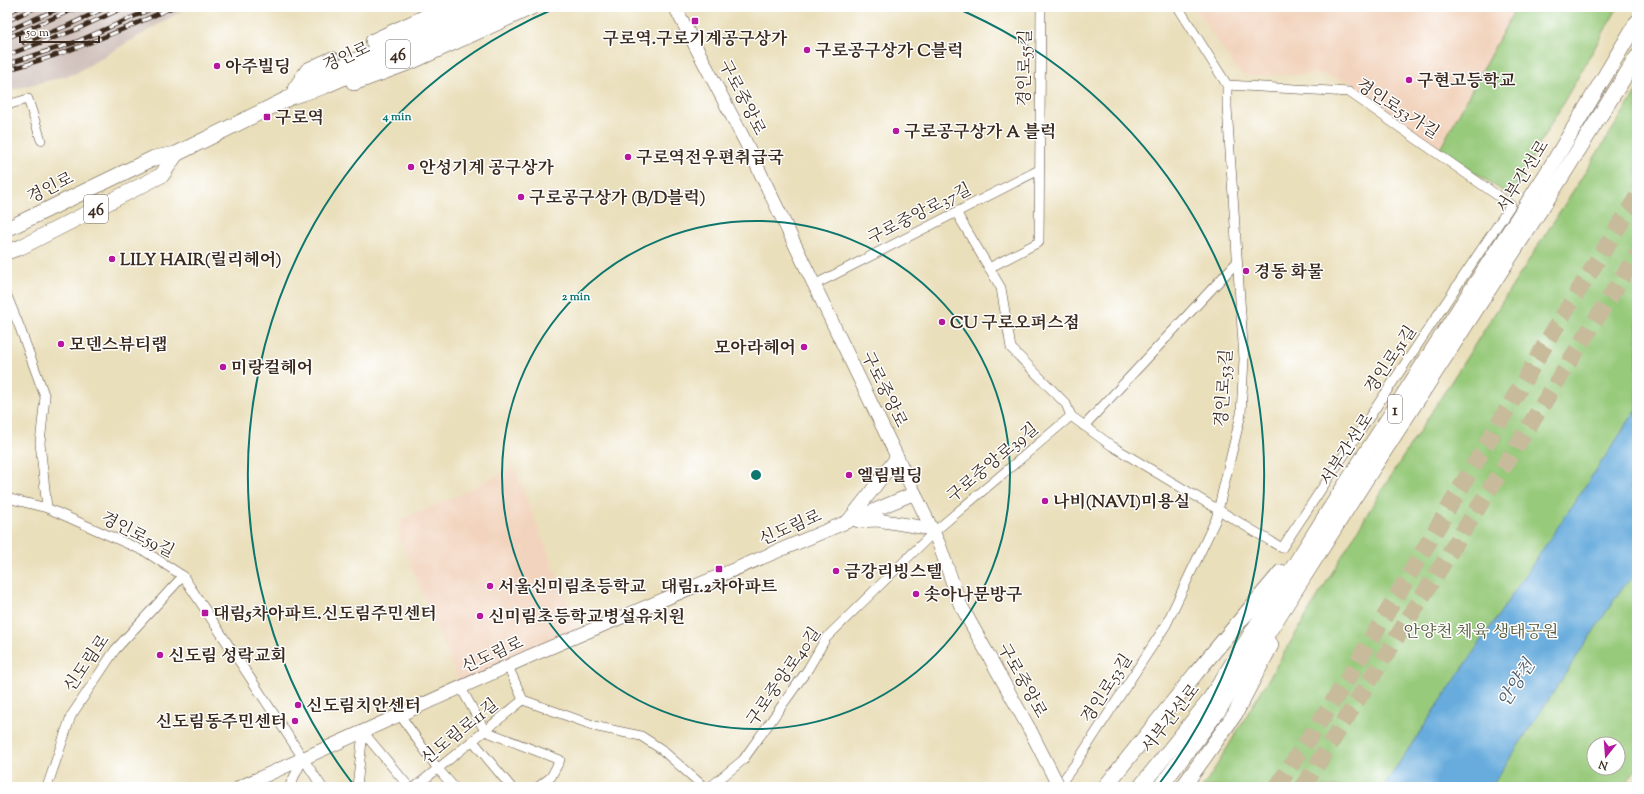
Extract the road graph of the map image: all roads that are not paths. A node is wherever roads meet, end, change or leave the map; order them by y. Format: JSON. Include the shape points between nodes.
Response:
{"nodes":[{"id":1,"x":447,"y":7,"type":"edge"},
{"id":2,"x":476,"y":7,"type":"edge"},
{"id":3,"x":503,"y":7,"type":"edge"},
{"id":4,"x":532,"y":7,"type":"edge"},
{"id":5,"x":675,"y":7,"type":"edge"},
{"id":6,"x":1041,"y":7,"type":"edge"},
{"id":7,"x":1178,"y":7,"type":"edge"},
{"id":8,"x":1637,"y":22,"type":"edge"},
{"id":9,"x":1637,"y":57,"type":"edge"},
{"id":10,"x":1227,"y":85,"type":"junction"},
{"id":11,"x":290,"y":97,"type":"junction"},
{"id":12,"x":7,"y":105,"type":"edge"},
{"id":13,"x":41,"y":140,"type":"dead end"},
{"id":14,"x":176,"y":154,"type":"junction"},
{"id":15,"x":1039,"y":170,"type":"junction"},
{"id":16,"x":1511,"y":205,"type":"joint"},
{"id":17,"x":956,"y":212,"type":"junction"},
{"id":18,"x":7,"y":229,"type":"edge"},
{"id":19,"x":7,"y":252,"type":"edge"},
{"id":20,"x":1238,"y":262,"type":"junction"},
{"id":21,"x":989,"y":268,"type":"junction"},
{"id":22,"x":814,"y":284,"type":"junction"},
{"id":23,"x":7,"y":296,"type":"edge"},
{"id":24,"x":1071,"y":416,"type":"junction"},
{"id":25,"x":1084,"y":426,"type":"junction"},
{"id":26,"x":897,"y":457,"type":"junction"},
{"id":27,"x":915,"y":493,"type":"junction"},
{"id":28,"x":7,"y":498,"type":"edge"},
{"id":29,"x":47,"y":508,"type":"junction"},
{"id":30,"x":1218,"y":510,"type":"junction"},
{"id":31,"x":846,"y":522,"type":"junction"},
{"id":32,"x":933,"y":530,"type":"junction"},
{"id":33,"x":1323,"y":534,"type":"junction"},
{"id":34,"x":183,"y":576,"type":"junction"},
{"id":35,"x":508,"y":666,"type":"junction"},
{"id":36,"x":461,"y":688,"type":"junction"},
{"id":37,"x":523,"y":700,"type":"junction"},
{"id":38,"x":400,"y":715,"type":"junction"},
{"id":39,"x":485,"y":731,"type":"junction"},
{"id":40,"x":363,"y":732,"type":"junction"},
{"id":41,"x":473,"y":741,"type":"junction"},
{"id":42,"x":303,"y":759,"type":"junction"},
{"id":43,"x":438,"y":769,"type":"junction"},
{"id":44,"x":47,"y":787,"type":"edge"},
{"id":45,"x":240,"y":787,"type":"edge"},
{"id":46,"x":289,"y":787,"type":"edge"},
{"id":47,"x":322,"y":787,"type":"edge"},
{"id":48,"x":357,"y":787,"type":"edge"},
{"id":49,"x":409,"y":787,"type":"edge"},
{"id":50,"x":415,"y":787,"type":"edge"},
{"id":51,"x":454,"y":787,"type":"edge"},
{"id":52,"x":512,"y":787,"type":"edge"},
{"id":53,"x":538,"y":787,"type":"edge"},
{"id":54,"x":704,"y":787,"type":"edge"},
{"id":55,"x":710,"y":787,"type":"edge"},
{"id":56,"x":1058,"y":787,"type":"edge"},
{"id":57,"x":1105,"y":787,"type":"edge"},
{"id":58,"x":1140,"y":787,"type":"edge"},
{"id":59,"x":1160,"y":787,"type":"edge"},
{"id":60,"x":1184,"y":787,"type":"edge"}],
"edges":[{"from":1,"to":11,"type":"main road","number":"46","via":[[308,70]]},
{"from":2,"to":11,"type":"main road","name":"경인로","number":"46","via":[[322,75]]},
{"from":3,"to":11,"type":"main road","name":"경인로","number":"46","via":[[325,86]]},
{"from":4,"to":11,"type":"main road","via":[[414,61],[329,92]]},
{"from":5,"to":22,"type":"main road","name":"구로중앙로","via":[[745,141]]},
{"from":6,"to":15,"type":"street","name":"경인로55길"},
{"from":7,"to":10,"type":"street"},
{"from":8,"to":33,"type":"main road","name":"서부간선로","number":"1","via":[[1547,173]]},
{"from":9,"to":33,"type":"main road","name":"서부간선로","number":"1","via":[[1552,192]]},
{"from":10,"to":16,"type":"street","name":"경인로53가길","via":[[1349,92]]},
{"from":10,"to":20,"type":"street","name":"경인로53길"},
{"from":11,"to":14,"type":"main road","name":"경인로","number":"46"},
{"from":12,"to":13,"type":"street","via":[[28,99]]},
{"from":14,"to":18,"type":"main road","name":"경인로","number":"46","via":[[154,158]]},
{"from":14,"to":19,"type":"main road","name":"경인로","number":"46","via":[[162,175]]},
{"from":15,"to":17,"type":"street","name":"구로중앙로37길"},
{"from":15,"to":21,"type":"street","name":"경인로55길","via":[[1039,242]]},
{"from":16,"to":30,"type":"street","name":"경인로51길","via":[[1282,548]]},
{"from":17,"to":21,"type":"street"},
{"from":17,"to":22,"type":"street","name":"구로중앙로37길"},
{"from":20,"to":25,"type":"street"},
{"from":20,"to":30,"type":"street","name":"경인로53길","via":[[1244,359],[1241,414]]},
{"from":21,"to":24,"type":"street","via":[[1001,288],[1011,348],[1066,404]]},
{"from":22,"to":26,"type":"main road","name":"구로중앙로"},
{"from":23,"to":29,"type":"street","via":[[45,397],[40,443]]},
{"from":24,"to":25,"type":"street"},
{"from":24,"to":32,"type":"street","name":"구로중앙로39길"},
{"from":25,"to":30,"type":"street","via":[[1112,446]]},
{"from":26,"to":27,"type":"main road","name":"구로중앙로"},
{"from":26,"to":31,"type":"main road"},
{"from":27,"to":31,"type":"main road","name":"신도림로"},
{"from":27,"to":32,"type":"main road","name":"구로중앙로"},
{"from":28,"to":29,"type":"street"},
{"from":29,"to":34,"type":"street","name":"경인로59길","via":[[146,552]]},
{"from":30,"to":56,"type":"street","name":"경인로53길","via":[[1166,625]]},
{"from":31,"to":32,"type":"main road","via":[[878,520]]},
{"from":31,"to":35,"type":"main road","name":"신도림로"},
{"from":32,"to":55,"type":"street","name":"구로중앙로40길","via":[[826,638],[808,669],[743,760]]},
{"from":32,"to":56,"type":"main road","name":"구로중앙로","bridge":true,"via":[[960,604],[1030,730]]},
{"from":33,"to":57,"type":"main road","via":[[1196,673]]},
{"from":33,"to":58,"type":"main road","name":"서부간선로","number":"1","via":[[1208,702]]},
{"from":33,"to":59,"type":"main road","name":"서부간선로","number":"1","via":[[1219,710]]},
{"from":33,"to":60,"type":"main road","via":[[1235,714]]},
{"from":34,"to":42,"type":"street","name":"경인로59길"},
{"from":34,"to":44,"type":"street","name":"신도림로","via":[[115,650],[71,716]]},
{"from":35,"to":36,"type":"main road","name":"신도림로"},
{"from":35,"to":37,"type":"street"},
{"from":36,"to":38,"type":"main road","name":"신도림로"},
{"from":36,"to":39,"type":"street"},
{"from":37,"to":39,"type":"street","name":"신도림로11길"},
{"from":37,"to":54,"type":"street","via":[[598,727],[641,736],[661,749]]},
{"from":38,"to":40,"type":"main road","name":"신도림로"},
{"from":38,"to":43,"type":"street"},
{"from":39,"to":41,"type":"street","name":"신도림로11길"},
{"from":39,"to":53,"type":"street","via":[[560,760],[551,776]]},
{"from":40,"to":42,"type":"main road","name":"신도림로"},
{"from":40,"to":48,"type":"street"},
{"from":40,"to":49,"type":"street"},
{"from":41,"to":43,"type":"street","name":"신도림로11길"},
{"from":41,"to":52,"type":"street"},
{"from":42,"to":45,"type":"main road","name":"신도림로"},
{"from":42,"to":46,"type":"street"},
{"from":42,"to":47,"type":"street"},
{"from":43,"to":50,"type":"street","name":"신도림로11길"},
{"from":43,"to":51,"type":"street"}]}
